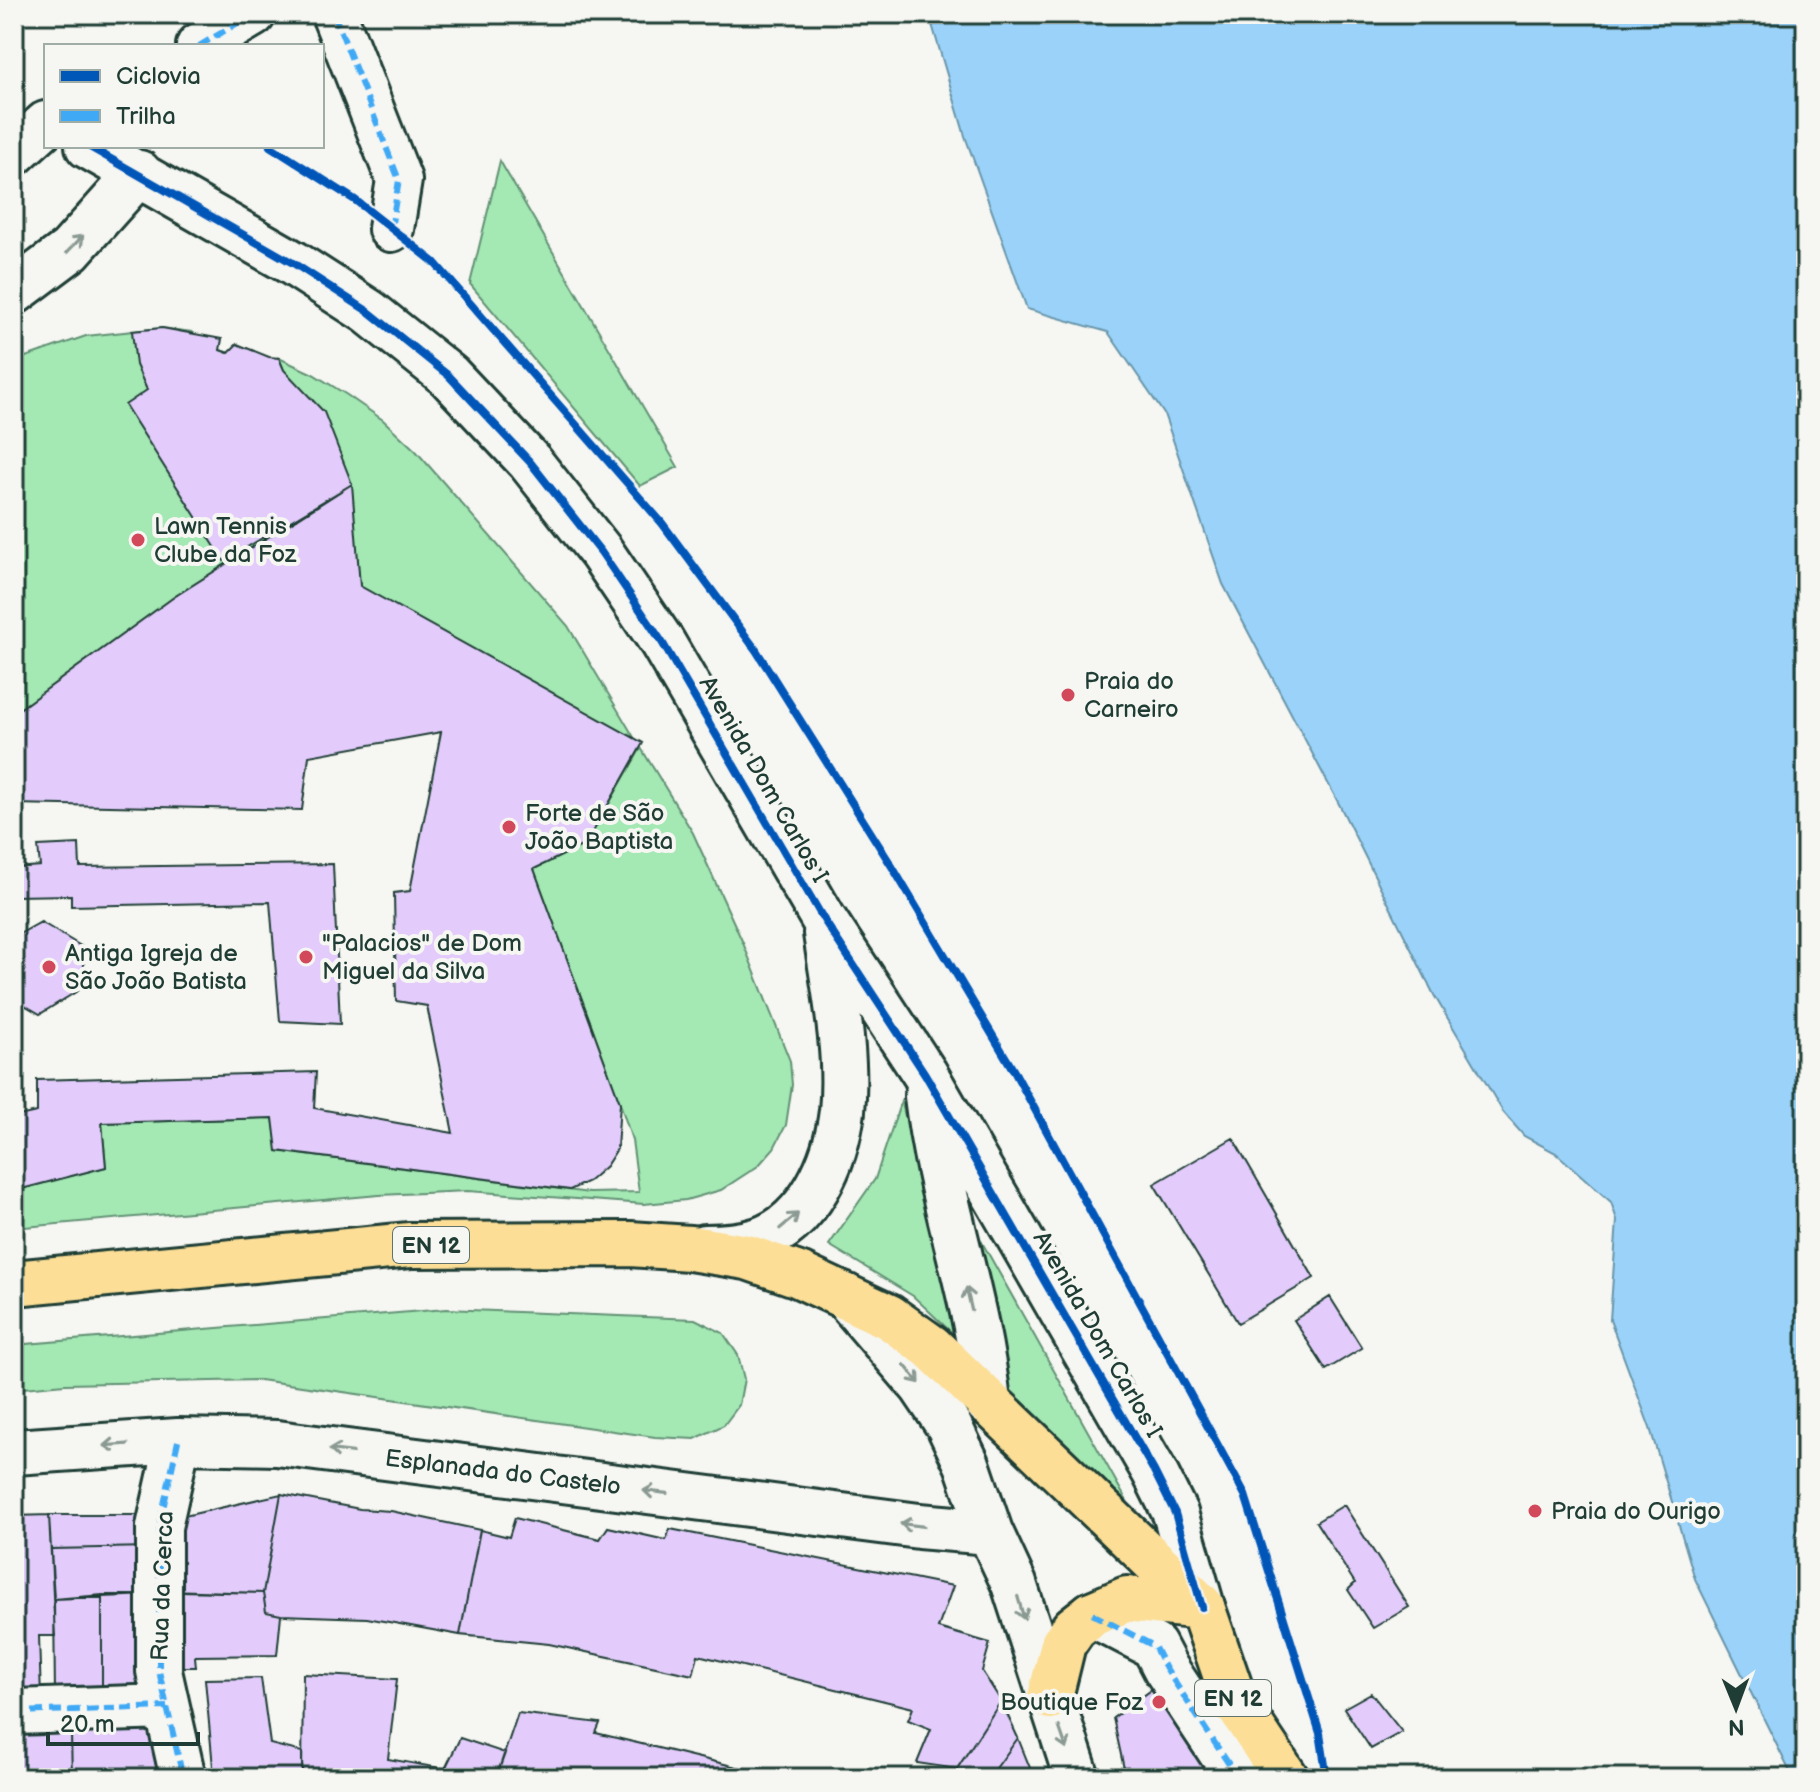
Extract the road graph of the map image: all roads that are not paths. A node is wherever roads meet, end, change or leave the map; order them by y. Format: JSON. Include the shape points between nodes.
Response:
{"nodes":[{"id":1,"x":253,"y":14,"type":"edge"},
{"id":2,"x":334,"y":14,"type":"edge"},
{"id":3,"x":202,"y":44,"type":"edge"},
{"id":4,"x":14,"y":103,"type":"edge"},
{"id":5,"x":44,"y":123,"type":"edge"},
{"id":6,"x":44,"y":126,"type":"edge"},
{"id":7,"x":92,"y":148,"type":"edge"},
{"id":8,"x":14,"y":153,"type":"edge"},
{"id":9,"x":139,"y":173,"type":"junction"},
{"id":10,"x":391,"y":229,"type":"dead end"},
{"id":11,"x":14,"y":292,"type":"edge"},
{"id":12,"x":824,"y":920,"type":"junction"},
{"id":13,"x":925,"y":1074,"type":"junction"},
{"id":14,"x":690,"y":1248,"type":"junction"},
{"id":15,"x":14,"y":1283,"type":"edge"},
{"id":16,"x":843,"y":1294,"type":"junction"},
{"id":17,"x":988,"y":1403,"type":"junction"},
{"id":18,"x":178,"y":1441,"type":"junction"},
{"id":19,"x":14,"y":1452,"type":"edge"},
{"id":20,"x":990,"y":1532,"type":"junction"},
{"id":21,"x":1202,"y":1607,"type":"junction"},
{"id":22,"x":1092,"y":1614,"type":"junction"},
{"id":23,"x":1050,"y":1697,"type":"junction"},
{"id":24,"x":167,"y":1707,"type":"junction"},
{"id":25,"x":14,"y":1712,"type":"edge"},
{"id":26,"x":183,"y":1778,"type":"edge"},
{"id":27,"x":1077,"y":1778,"type":"edge"},
{"id":28,"x":1238,"y":1778,"type":"edge"},
{"id":29,"x":1286,"y":1778,"type":"edge"}],
"edges":[{"from":1,"to":3,"type":"street"},
{"from":2,"to":10,"type":"street","via":[[399,180]]},
{"from":4,"to":5,"type":"street"},
{"from":6,"to":8,"type":"street"},
{"from":7,"to":9,"type":"street","name":"Avenida Dom Carlos I"},
{"from":11,"to":9,"type":"street","one_way":true,"via":[[70,250]]},
{"from":9,"to":12,"type":"street","name":"Avenida Dom Carlos I","via":[[369,312],[449,376],[530,462],[601,552],[662,642]]},
{"from":12,"to":13,"type":"street","name":"Avenida Dom Carlos I"},
{"from":14,"to":12,"type":"street","name":"Avenida Dom Carlos I","one_way":true,"via":[[733,1247],[782,1229],[800,1212],[825,1170],[842,1096],[841,1038]]},
{"from":17,"to":13,"type":"street","one_way":true,"via":[[984,1363],[932,1140]]},
{"from":13,"to":21,"type":"street","name":"Avenida Dom Carlos I","via":[[1154,1471],[1175,1513]]},
{"from":14,"to":15,"type":"main road","number":"EN 12","via":[[410,1245]]},
{"from":14,"to":16,"type":"main road","number":"EN 12","via":[[747,1257]]},
{"from":16,"to":17,"type":"main road","number":"EN 12","via":[[909,1330]]},
{"from":16,"to":20,"type":"street","one_way":true,"via":[[915,1377],[949,1426]]},
{"from":17,"to":21,"type":"main road","number":"EN 12"},
{"from":18,"to":19,"type":"street","name":"Esplanada do Castelo","one_way":true},
{"from":20,"to":18,"type":"street","name":"Esplanada do Castelo","one_way":true,"via":[[277,1443]]},
{"from":18,"to":24,"type":"street","name":"Rua da Cerca","via":[[159,1527],[159,1671]]},
{"from":20,"to":23,"type":"street","one_way":true,"via":[[1014,1584]]},
{"from":21,"to":22,"type":"main road","via":[[1127,1599]]},
{"from":21,"to":29,"type":"main road","number":"EN 12","via":[[1234,1700]]},
{"from":22,"to":23,"type":"main road","via":[[1063,1644]]},
{"from":22,"to":28,"type":"street","via":[[1154,1646]]},
{"from":23,"to":27,"type":"street","one_way":true},
{"from":24,"to":25,"type":"street"},
{"from":24,"to":26,"type":"street","name":"Rua da Cerca"}]}
